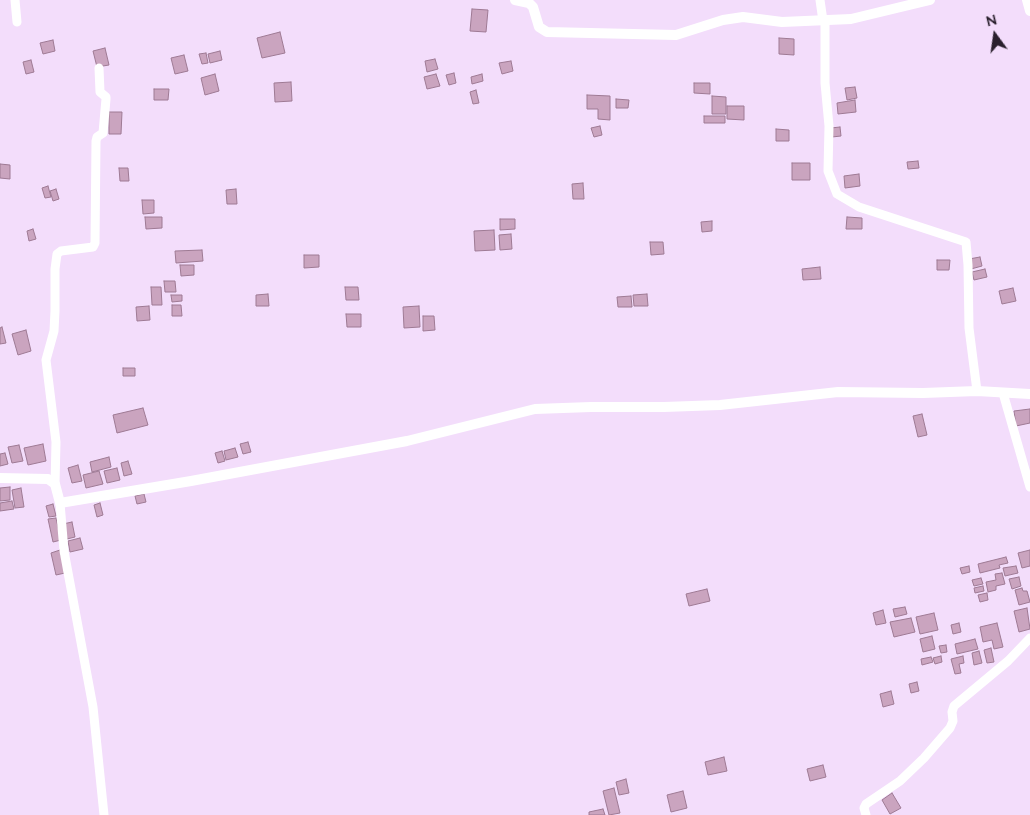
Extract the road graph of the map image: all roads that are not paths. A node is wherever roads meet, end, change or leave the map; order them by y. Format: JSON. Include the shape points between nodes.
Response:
{"nodes":[{"id":1,"x":15,"y":0,"type":"edge"},
{"id":2,"x":515,"y":0,"type":"edge"},
{"id":3,"x":820,"y":0,"type":"edge"},
{"id":4,"x":930,"y":0,"type":"edge"},
{"id":5,"x":1027,"y":0,"type":"edge"},
{"id":6,"x":1030,"y":11,"type":"edge"},
{"id":7,"x":824,"y":21,"type":"junction"},
{"id":8,"x":17,"y":22,"type":"dead end"},
{"id":9,"x":99,"y":68,"type":"dead end"},
{"id":10,"x":977,"y":391,"type":"junction"},
{"id":11,"x":1003,"y":393,"type":"junction"},
{"id":12,"x":1030,"y":394,"type":"edge"},
{"id":13,"x":0,"y":478,"type":"edge"},
{"id":14,"x":55,"y":484,"type":"junction"},
{"id":15,"x":1030,"y":487,"type":"edge"},
{"id":16,"x":60,"y":503,"type":"junction"},
{"id":17,"x":1030,"y":638,"type":"edge"},
{"id":18,"x":104,"y":815,"type":"edge"},
{"id":19,"x":866,"y":815,"type":"edge"}],
"edges":[{"from":1,"to":8,"type":"street"},
{"from":2,"to":7,"type":"street","via":[[529,2],[539,27],[548,32],[676,35],[743,17],[782,22]]},
{"from":3,"to":7,"type":"street"},
{"from":4,"to":7,"type":"street","via":[[852,19]]},
{"from":5,"to":6,"type":"street"},
{"from":7,"to":10,"type":"street","via":[[828,171],[837,194],[859,207],[966,242],[968,328]]},
{"from":9,"to":14,"type":"street","via":[[100,92],[106,99],[102,133],[96,141],[95,243],[61,251],[57,254],[55,268],[54,331],[46,360],[56,442]]},
{"from":10,"to":11,"type":"street"},
{"from":10,"to":16,"type":"street","via":[[838,392],[720,405],[535,410],[407,441]]},
{"from":11,"to":12,"type":"street"},
{"from":11,"to":15,"type":"street"},
{"from":13,"to":14,"type":"street","via":[[41,478]]},
{"from":14,"to":16,"type":"street"},
{"from":16,"to":18,"type":"street","via":[[64,551],[93,707]]},
{"from":17,"to":19,"type":"street","via":[[954,706],[950,728],[900,781],[866,804]]}]}
